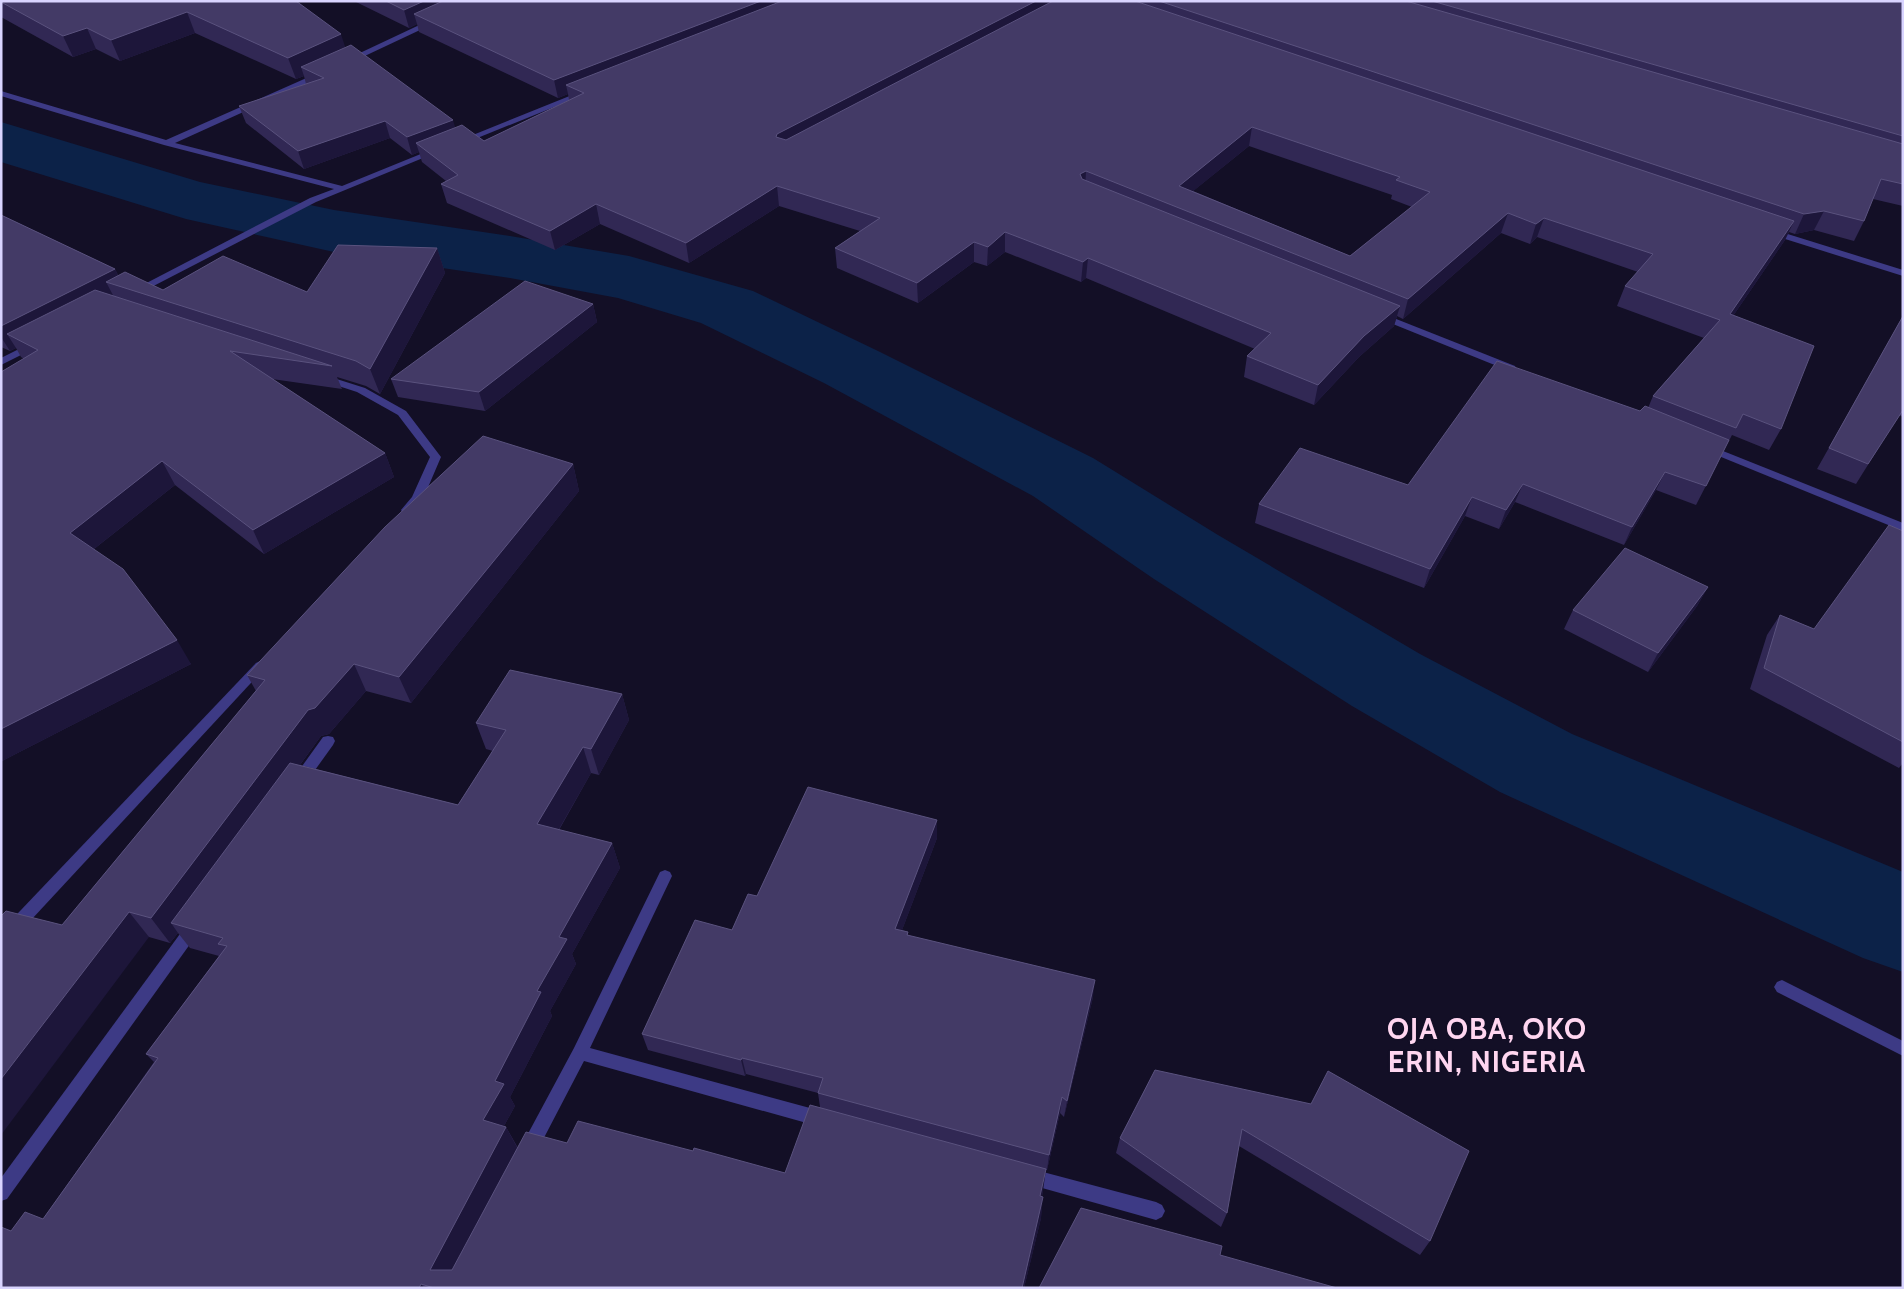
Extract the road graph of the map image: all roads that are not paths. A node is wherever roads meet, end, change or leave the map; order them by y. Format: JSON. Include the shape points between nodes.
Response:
{"nodes":[{"id":1,"x":443,"y":18,"type":"edge"},
{"id":2,"x":345,"y":62,"type":"edge"},
{"id":3,"x":328,"y":70,"type":"edge"},
{"id":4,"x":590,"y":91,"type":"edge"},
{"id":5,"x":1,"y":93,"type":"edge"},
{"id":6,"x":167,"y":143,"type":"junction"},
{"id":7,"x":452,"y":144,"type":"edge"},
{"id":8,"x":442,"y":148,"type":"edge"},
{"id":9,"x":341,"y":188,"type":"junction"},
{"id":10,"x":1764,"y":229,"type":"edge"},
{"id":11,"x":1903,"y":273,"type":"edge"},
{"id":12,"x":130,"y":295,"type":"edge"},
{"id":13,"x":1369,"y":310,"type":"edge"},
{"id":14,"x":44,"y":339,"type":"edge"},
{"id":15,"x":1,"y":362,"type":"edge"},
{"id":16,"x":1525,"y":374,"type":"edge"},
{"id":17,"x":314,"y":375,"type":"edge"},
{"id":18,"x":1700,"y":445,"type":"edge"},
{"id":19,"x":396,"y":521,"type":"edge"},
{"id":20,"x":1903,"y":527,"type":"edge"},
{"id":21,"x":267,"y":659,"type":"edge"},
{"id":22,"x":328,"y":741,"type":"dead end"},
{"id":23,"x":293,"y":790,"type":"edge"},
{"id":24,"x":665,"y":876,"type":"dead end"},
{"id":25,"x":200,"y":919,"type":"edge"},
{"id":26,"x":1,"y":942,"type":"edge"},
{"id":27,"x":1782,"y":987,"type":"dead end"},
{"id":28,"x":1903,"y":1049,"type":"edge"},
{"id":29,"x":580,"y":1053,"type":"junction"},
{"id":30,"x":839,"y":1124,"type":"edge"},
{"id":31,"x":520,"y":1166,"type":"edge"},
{"id":32,"x":1012,"y":1172,"type":"edge"},
{"id":33,"x":1,"y":1194,"type":"edge"},
{"id":34,"x":1156,"y":1211,"type":"dead end"}],
"edges":[{"from":1,"to":2,"type":"street"},
{"from":3,"to":6,"type":"street"},
{"from":4,"to":7,"type":"street"},
{"from":5,"to":6,"type":"street"},
{"from":6,"to":9,"type":"street"},
{"from":8,"to":9,"type":"street"},
{"from":9,"to":12,"type":"street"},
{"from":10,"to":11,"type":"street"},
{"from":13,"to":16,"type":"street"},
{"from":14,"to":15,"type":"street"},
{"from":17,"to":19,"type":"street","via":[[362,390],[402,413],[436,457],[417,499]]},
{"from":18,"to":20,"type":"street"},
{"from":21,"to":26,"type":"street"},
{"from":22,"to":23,"type":"street"},
{"from":24,"to":29,"type":"street"},
{"from":25,"to":33,"type":"street"},
{"from":27,"to":28,"type":"street"},
{"from":29,"to":30,"type":"street"},
{"from":29,"to":31,"type":"street"},
{"from":32,"to":34,"type":"street"}]}
